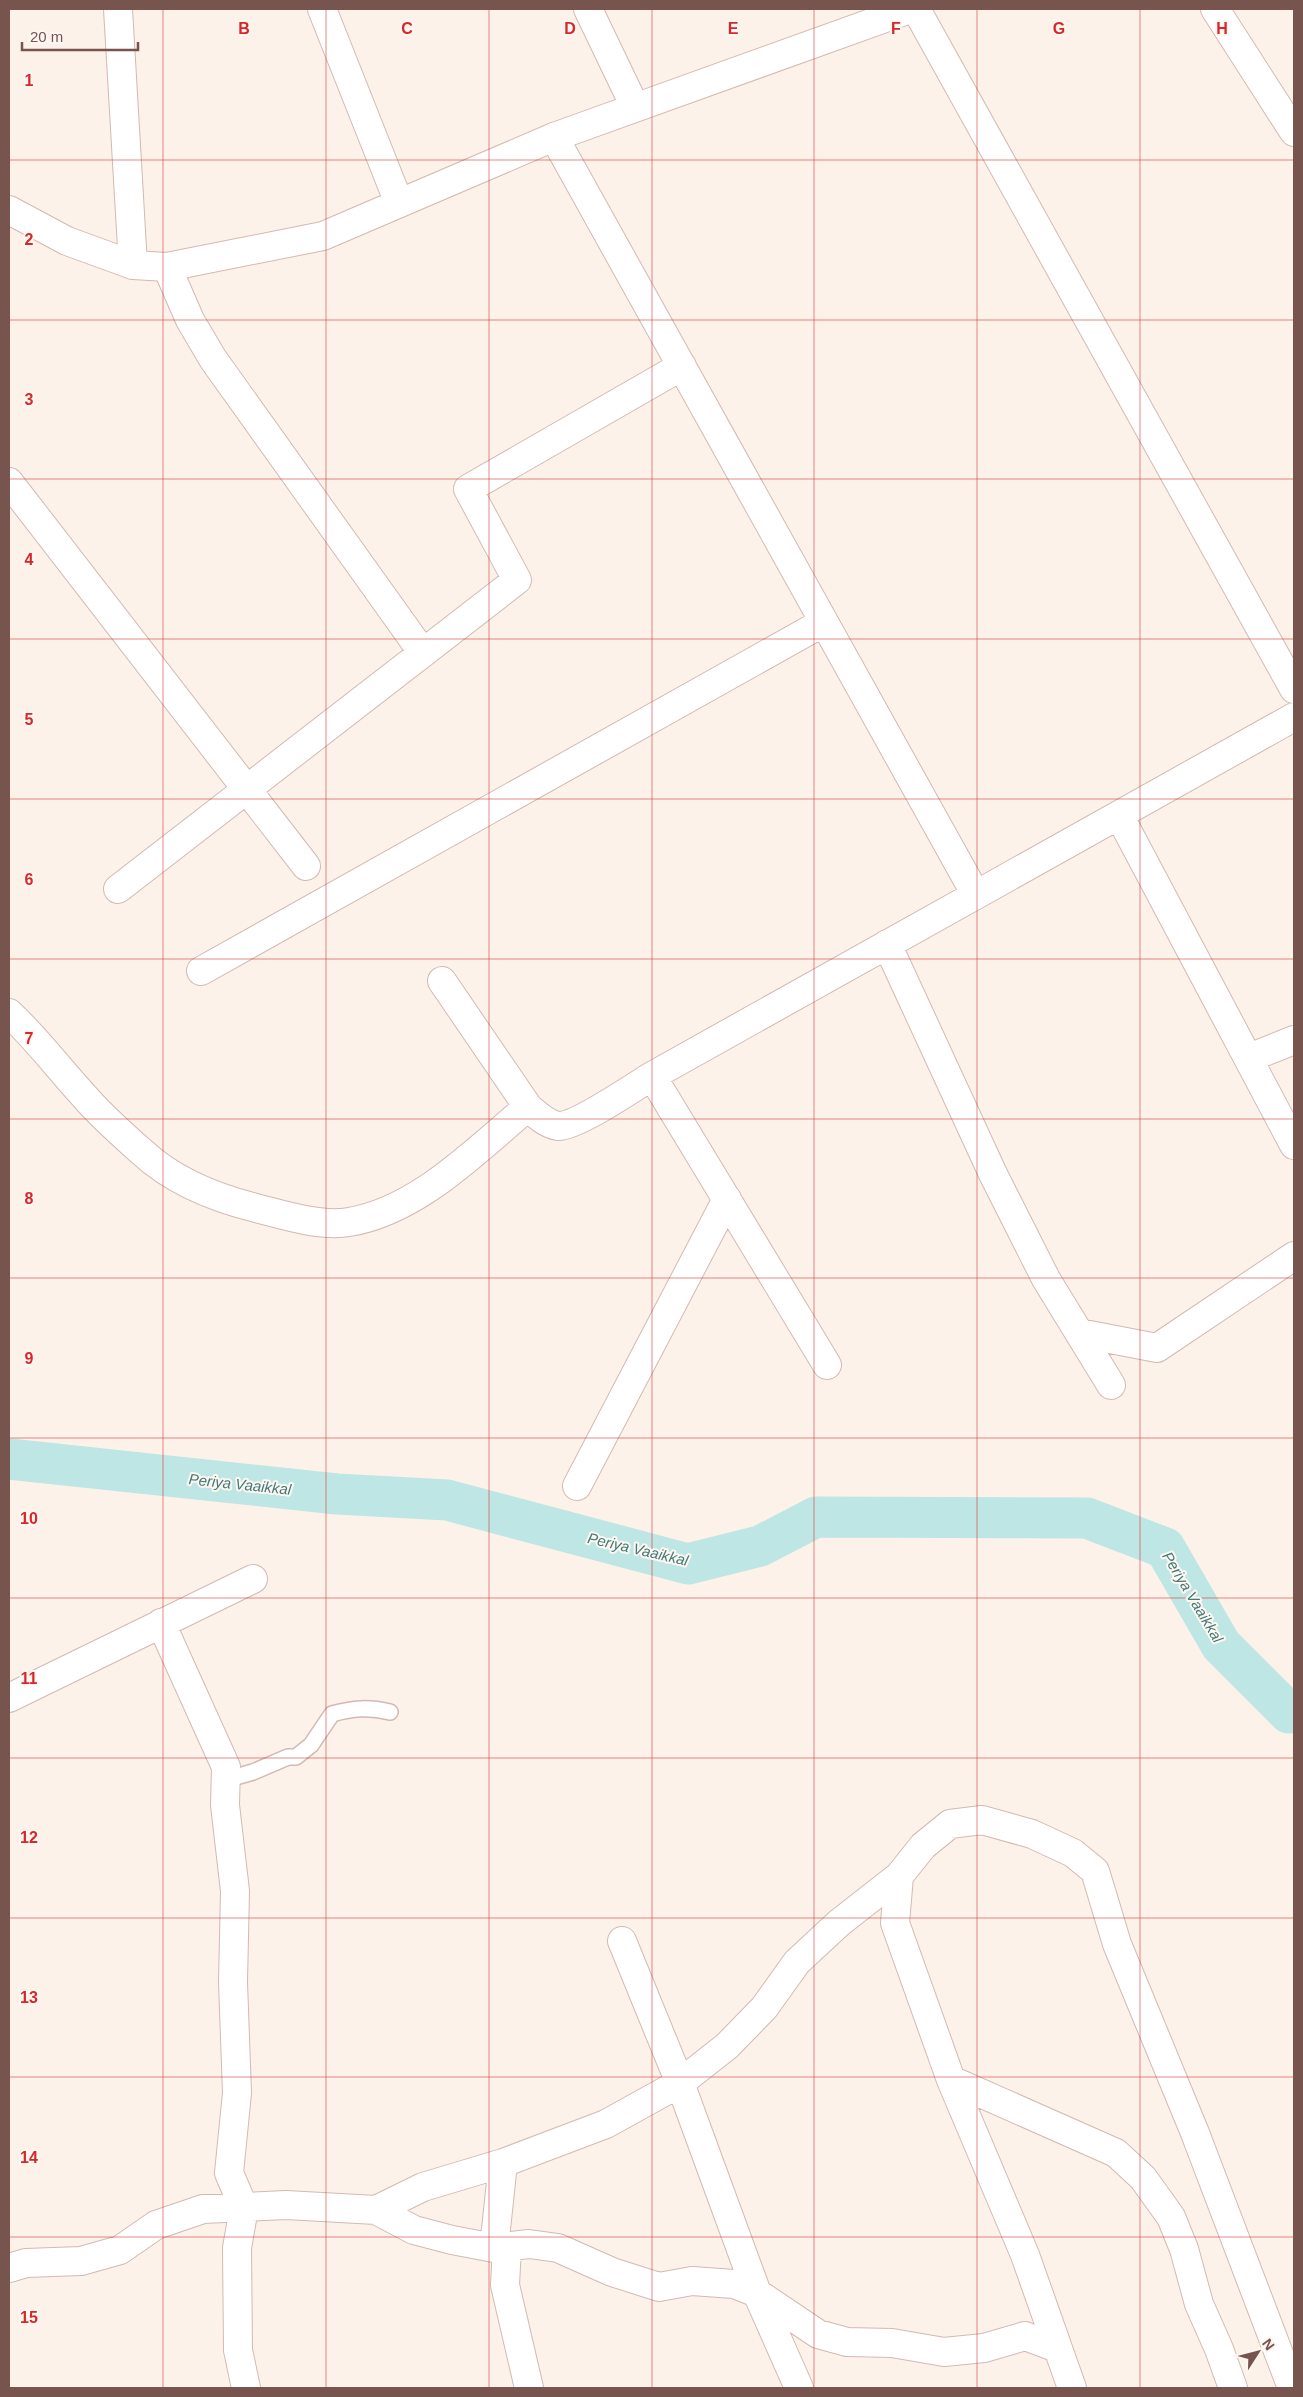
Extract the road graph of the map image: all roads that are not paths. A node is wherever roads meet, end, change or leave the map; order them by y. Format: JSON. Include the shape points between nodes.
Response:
{"nodes":[{"id":1,"x":118,"y":9,"type":"edge"},
{"id":2,"x":322,"y":9,"type":"edge"},
{"id":3,"x":588,"y":9,"type":"edge"},
{"id":4,"x":910,"y":9,"type":"edge"},
{"id":5,"x":916,"y":9,"type":"edge"},
{"id":6,"x":1215,"y":9,"type":"edge"},
{"id":7,"x":635,"y":108,"type":"junction"},
{"id":8,"x":1294,"y":132,"type":"edge"},
{"id":9,"x":554,"y":136,"type":"junction"},
{"id":10,"x":399,"y":203,"type":"junction"},
{"id":11,"x":9,"y":211,"type":"edge"},
{"id":12,"x":133,"y":265,"type":"junction"},
{"id":13,"x":167,"y":267,"type":"junction"},
{"id":14,"x":682,"y":366,"type":"junction"},
{"id":15,"x":9,"y":482,"type":"edge"},
{"id":16,"x":824,"y":622,"type":"junction"},
{"id":17,"x":423,"y":653,"type":"junction"},
{"id":18,"x":1294,"y":689,"type":"edge"},
{"id":19,"x":1294,"y":717,"type":"edge"},
{"id":20,"x":246,"y":790,"type":"junction"},
{"id":21,"x":1119,"y":815,"type":"junction"},
{"id":22,"x":306,"y":866,"type":"dead end"},
{"id":23,"x":118,"y":888,"type":"dead end"},
{"id":24,"x":976,"y":895,"type":"junction"},
{"id":25,"x":887,"y":944,"type":"junction"},
{"id":26,"x":201,"y":971,"type":"dead end"},
{"id":27,"x":442,"y":982,"type":"dead end"},
{"id":28,"x":9,"y":1013,"type":"edge"},
{"id":29,"x":1294,"y":1040,"type":"edge"},
{"id":30,"x":1249,"y":1058,"type":"junction"},
{"id":31,"x":652,"y":1076,"type":"junction"},
{"id":32,"x":528,"y":1107,"type":"junction"},
{"id":33,"x":1294,"y":1145,"type":"edge"},
{"id":34,"x":727,"y":1199,"type":"junction"},
{"id":35,"x":1294,"y":1256,"type":"edge"},
{"id":36,"x":1079,"y":1333,"type":"junction"},
{"id":37,"x":827,"y":1365,"type":"dead end"},
{"id":38,"x":1111,"y":1385,"type":"dead end"},
{"id":39,"x":577,"y":1486,"type":"dead end"},
{"id":40,"x":253,"y":1579,"type":"dead end"},
{"id":41,"x":161,"y":1624,"type":"junction"},
{"id":42,"x":9,"y":1698,"type":"edge"},
{"id":43,"x":390,"y":1712,"type":"dead end"},
{"id":44,"x":226,"y":1780,"type":"junction"},
{"id":45,"x":899,"y":1876,"type":"junction"},
{"id":46,"x":622,"y":1941,"type":"dead end"},
{"id":47,"x":951,"y":2080,"type":"junction"},
{"id":48,"x":680,"y":2083,"type":"junction"},
{"id":49,"x":503,"y":2162,"type":"junction"},
{"id":50,"x":244,"y":2208,"type":"junction"},
{"id":51,"x":376,"y":2210,"type":"junction"},
{"id":52,"x":500,"y":2248,"type":"junction"},
{"id":53,"x":9,"y":2268,"type":"edge"},
{"id":54,"x":757,"y":2293,"type":"junction"},
{"id":55,"x":1057,"y":2348,"type":"junction"},
{"id":56,"x":246,"y":2388,"type":"edge"},
{"id":57,"x":528,"y":2388,"type":"edge"},
{"id":58,"x":800,"y":2388,"type":"edge"},
{"id":59,"x":1072,"y":2388,"type":"edge"},
{"id":60,"x":1233,"y":2388,"type":"edge"},
{"id":61,"x":1292,"y":2388,"type":"edge"}],
"edges":[{"from":1,"to":12,"type":"street"},
{"from":2,"to":10,"type":"street"},
{"from":3,"to":7,"type":"street"},
{"from":4,"to":7,"type":"street"},
{"from":5,"to":18,"type":"street"},
{"from":6,"to":8,"type":"street"},
{"from":7,"to":9,"type":"street"},
{"from":9,"to":10,"type":"street"},
{"from":9,"to":14,"type":"street"},
{"from":10,"to":13,"type":"street","via":[[323,236]]},
{"from":11,"to":12,"type":"street","via":[[67,242]]},
{"from":12,"to":13,"type":"street"},
{"from":13,"to":17,"type":"street","via":[[190,320],[213,360]]},
{"from":14,"to":16,"type":"street"},
{"from":14,"to":17,"type":"street","via":[[468,489],[518,580]]},
{"from":15,"to":20,"type":"street"},
{"from":16,"to":24,"type":"street"},
{"from":16,"to":26,"type":"street"},
{"from":17,"to":20,"type":"street"},
{"from":19,"to":21,"type":"street"},
{"from":20,"to":22,"type":"street"},
{"from":20,"to":23,"type":"street"},
{"from":21,"to":24,"type":"street"},
{"from":21,"to":30,"type":"street"},
{"from":24,"to":25,"type":"street"},
{"from":25,"to":31,"type":"street"},
{"from":25,"to":36,"type":"street","via":[[993,1174],[1046,1278]]},
{"from":27,"to":32,"type":"street"},
{"from":28,"to":32,"type":"street","via":[[30,1032],[86,1098],[144,1154],[220,1199],[301,1220],[348,1222],[384,1212],[422,1194]]},
{"from":29,"to":30,"type":"street"},
{"from":30,"to":33,"type":"street"},
{"from":31,"to":32,"type":"street","via":[[576,1122],[558,1126],[541,1119]]},
{"from":31,"to":34,"type":"street"},
{"from":34,"to":37,"type":"street"},
{"from":34,"to":39,"type":"street"},
{"from":35,"to":36,"type":"street","via":[[1157,1348]]},
{"from":36,"to":38,"type":"street"},
{"from":40,"to":41,"type":"street"},
{"from":41,"to":42,"type":"street"},
{"from":41,"to":44,"type":"street","via":[[226,1767]]},
{"from":43,"to":44,"type":"lane","via":[[353,1708],[332,1714],[311,1745],[296,1757]]},
{"from":44,"to":50,"type":"street","via":[[225,1805],[235,1891],[233,1982],[237,2093],[229,2173]]},
{"from":45,"to":47,"type":"street","via":[[895,1923]]},
{"from":45,"to":48,"type":"street","via":[[797,1962],[764,2008],[728,2046]]},
{"from":45,"to":61,"type":"street","via":[[923,1846],[950,1824],[982,1820],[1032,1834],[1073,1853],[1095,1871],[1117,1944],[1195,2133]]},
{"from":46,"to":48,"type":"street"},
{"from":47,"to":55,"type":"street","via":[[1025,2255]]},
{"from":47,"to":60,"type":"street","via":[[1116,2153],[1143,2178],[1171,2217],[1184,2249],[1199,2304]]},
{"from":48,"to":49,"type":"street","via":[[606,2124]]},
{"from":48,"to":54,"type":"street"},
{"from":49,"to":51,"type":"street","via":[[423,2187]]},
{"from":49,"to":52,"type":"street"},
{"from":50,"to":51,"type":"street","via":[[286,2205]]},
{"from":50,"to":53,"type":"street","via":[[203,2209],[156,2225],[120,2250],[81,2261],[26,2263]]},
{"from":50,"to":56,"type":"street","via":[[236,2248],[238,2350]]},
{"from":51,"to":52,"type":"street","via":[[414,2230]]},
{"from":52,"to":54,"type":"street","via":[[529,2244],[558,2248],[612,2272],[659,2287],[692,2282],[734,2284]]},
{"from":52,"to":57,"type":"street"},
{"from":54,"to":55,"type":"street","via":[[818,2334],[847,2342],[892,2343],[944,2352],[984,2348],[1025,2336]]},
{"from":54,"to":58,"type":"street"},
{"from":55,"to":59,"type":"street"}]}
